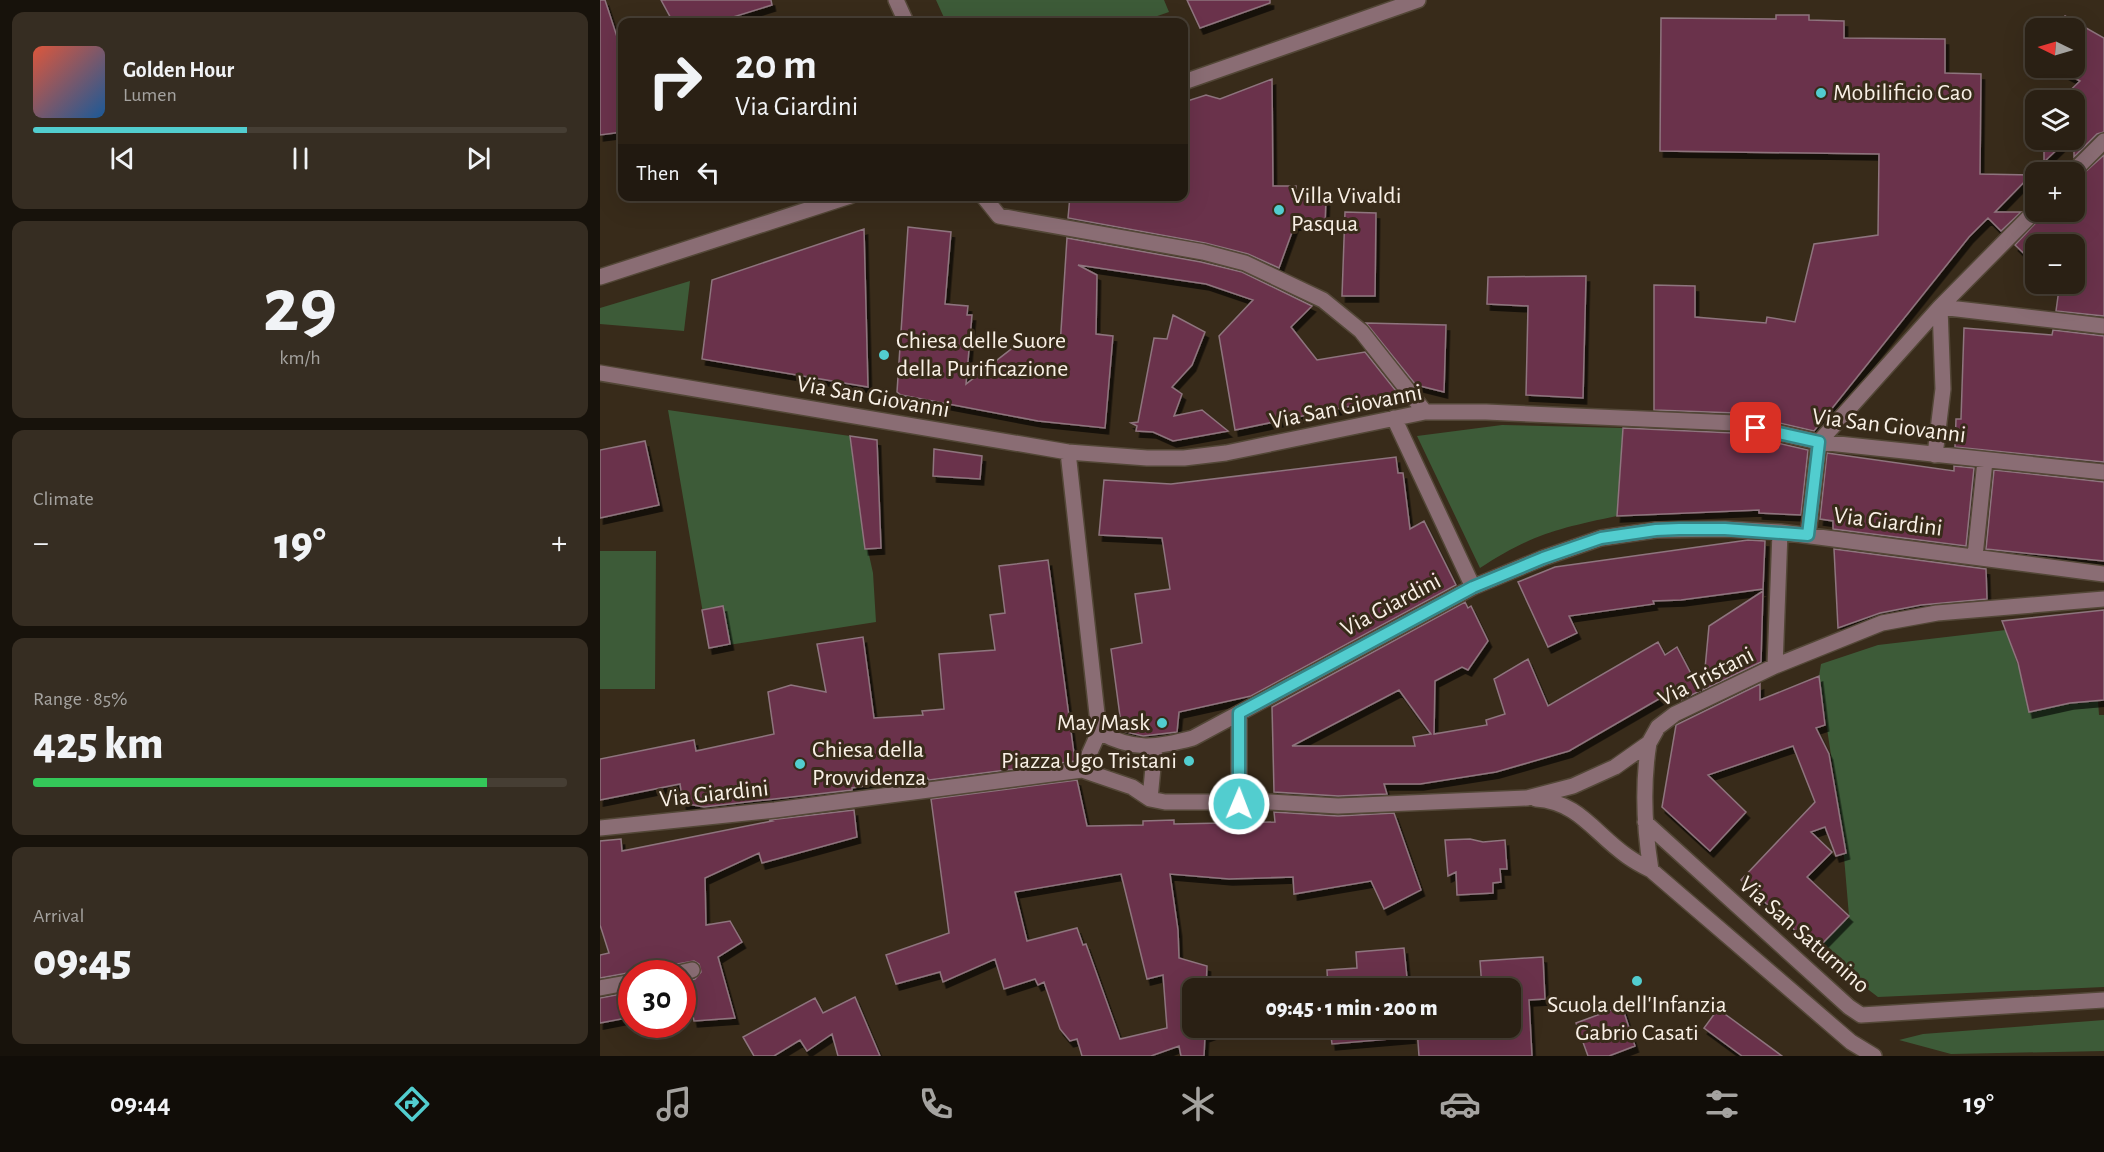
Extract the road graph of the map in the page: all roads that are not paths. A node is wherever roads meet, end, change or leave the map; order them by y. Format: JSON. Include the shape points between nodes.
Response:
{"nodes":[{"id":1,"x":896,"y":0,"type":"edge"},
{"id":2,"x":1418,"y":0,"type":"edge"},
{"id":3,"x":904,"y":18,"type":"edge"},
{"id":4,"x":1188,"y":81,"type":"edge"},
{"id":5,"x":2104,"y":141,"type":"edge"},
{"id":6,"x":2083,"y":162,"type":"edge"},
{"id":7,"x":834,"y":201,"type":"edge"},
{"id":8,"x":987,"y":201,"type":"edge"},
{"id":9,"x":2025,"y":221,"type":"edge"},
{"id":10,"x":601,"y":274,"type":"edge"},
{"id":11,"x":1940,"y":307,"type":"junction"},
{"id":12,"x":2104,"y":326,"type":"edge"},
{"id":13,"x":600,"y":374,"type":"edge"},
{"id":14,"x":1425,"y":412,"type":"junction"},
{"id":15,"x":1394,"y":418,"type":"junction"},
{"id":16,"x":1819,"y":442,"type":"junction"},
{"id":17,"x":1068,"y":452,"type":"junction"},
{"id":18,"x":1935,"y":455,"type":"junction"},
{"id":19,"x":1985,"y":461,"type":"junction"},
{"id":20,"x":2104,"y":472,"type":"edge"},
{"id":21,"x":1780,"y":532,"type":"junction"},
{"id":22,"x":1808,"y":535,"type":"junction"},
{"id":23,"x":1975,"y":556,"type":"junction"},
{"id":24,"x":2104,"y":574,"type":"edge"},
{"id":25,"x":1473,"y":587,"type":"junction"},
{"id":26,"x":2104,"y":599,"type":"edge"},
{"id":27,"x":1775,"y":666,"type":"junction"},
{"id":28,"x":1239,"y":713,"type":"junction"},
{"id":29,"x":1099,"y":732,"type":"junction"},
{"id":30,"x":1649,"y":743,"type":"junction"},
{"id":31,"x":1155,"y":746,"type":"junction"},
{"id":32,"x":1082,"y":770,"type":"junction"},
{"id":33,"x":1150,"y":798,"type":"junction"},
{"id":34,"x":1527,"y":798,"type":"junction"},
{"id":35,"x":1239,"y":804,"type":"junction"},
{"id":36,"x":1645,"y":822,"type":"junction"},
{"id":37,"x":600,"y":828,"type":"edge"},
{"id":38,"x":1651,"y":870,"type":"junction"},
{"id":39,"x":618,"y":985,"type":"edge"},
{"id":40,"x":600,"y":988,"type":"edge"},
{"id":41,"x":2104,"y":1000,"type":"edge"},
{"id":42,"x":1874,"y":1056,"type":"edge"}],
"edges":[{"from":1,"to":3,"type":"street"},
{"from":2,"to":4,"type":"street"},
{"from":5,"to":6,"type":"street"},
{"from":7,"to":10,"type":"street"},
{"from":8,"to":14,"type":"street","via":[[999,216],[1235,260],[1323,300],[1361,331]]},
{"from":9,"to":11,"type":"street"},
{"from":11,"to":12,"type":"street"},
{"from":11,"to":16,"type":"street"},
{"from":11,"to":18,"type":"street","via":[[1943,389]]},
{"from":13,"to":17,"type":"street","name":"Via San Giovanni"},
{"from":14,"to":15,"type":"street","name":"Via San Giovanni"},
{"from":14,"to":16,"type":"street","name":"Via San Giovanni","via":[[1735,423]]},
{"from":15,"to":17,"type":"street","name":"Via San Giovanni","via":[[1184,458]]},
{"from":15,"to":25,"type":"street"},
{"from":16,"to":18,"type":"street","name":"Via San Giovanni"},
{"from":16,"to":22,"type":"street"},
{"from":17,"to":29,"type":"street"},
{"from":18,"to":19,"type":"street","name":"Via San Giovanni"},
{"from":19,"to":20,"type":"street","name":"Via San Giovanni"},
{"from":19,"to":23,"type":"street"},
{"from":21,"to":22,"type":"street","name":"Via Giardini"},
{"from":21,"to":25,"type":"street","name":"Via Giardini","via":[[1656,530],[1601,538]]},
{"from":21,"to":27,"type":"street"},
{"from":22,"to":23,"type":"street","name":"Via Giardini"},
{"from":23,"to":24,"type":"street","name":"Via Giardini"},
{"from":25,"to":28,"type":"street","name":"Via Giardini"},
{"from":26,"to":27,"type":"street","name":"Via Tristani","via":[[1937,613],[1882,623]]},
{"from":27,"to":30,"type":"street","name":"Via Tristani","via":[[1675,714],[1658,727]]},
{"from":28,"to":31,"type":"street","via":[[1193,738]]},
{"from":28,"to":35,"type":"street"},
{"from":29,"to":31,"type":"street","via":[[1125,744]]},
{"from":29,"to":32,"type":"street"},
{"from":30,"to":34,"type":"street","name":"Via Tristani","via":[[1574,786]]},
{"from":30,"to":36,"type":"street","via":[[1644,774]]},
{"from":31,"to":33,"type":"street"},
{"from":32,"to":33,"type":"street"},
{"from":32,"to":37,"type":"street","name":"Via Giardini","via":[[775,810]]},
{"from":33,"to":35,"type":"street","via":[[1175,803]]},
{"from":34,"to":35,"type":"street","name":"Via Tristani","via":[[1338,806]]},
{"from":34,"to":38,"type":"street","name":"Via San Saturnino","via":[[1552,800],[1572,808],[1627,856]]},
{"from":36,"to":38,"type":"street"},
{"from":36,"to":41,"type":"street","name":"Via San Saturnino","via":[[1861,1015]]},
{"from":38,"to":42,"type":"street","name":"Via San Saturnino","via":[[1851,1041]]},
{"from":39,"to":40,"type":"street"}]}
